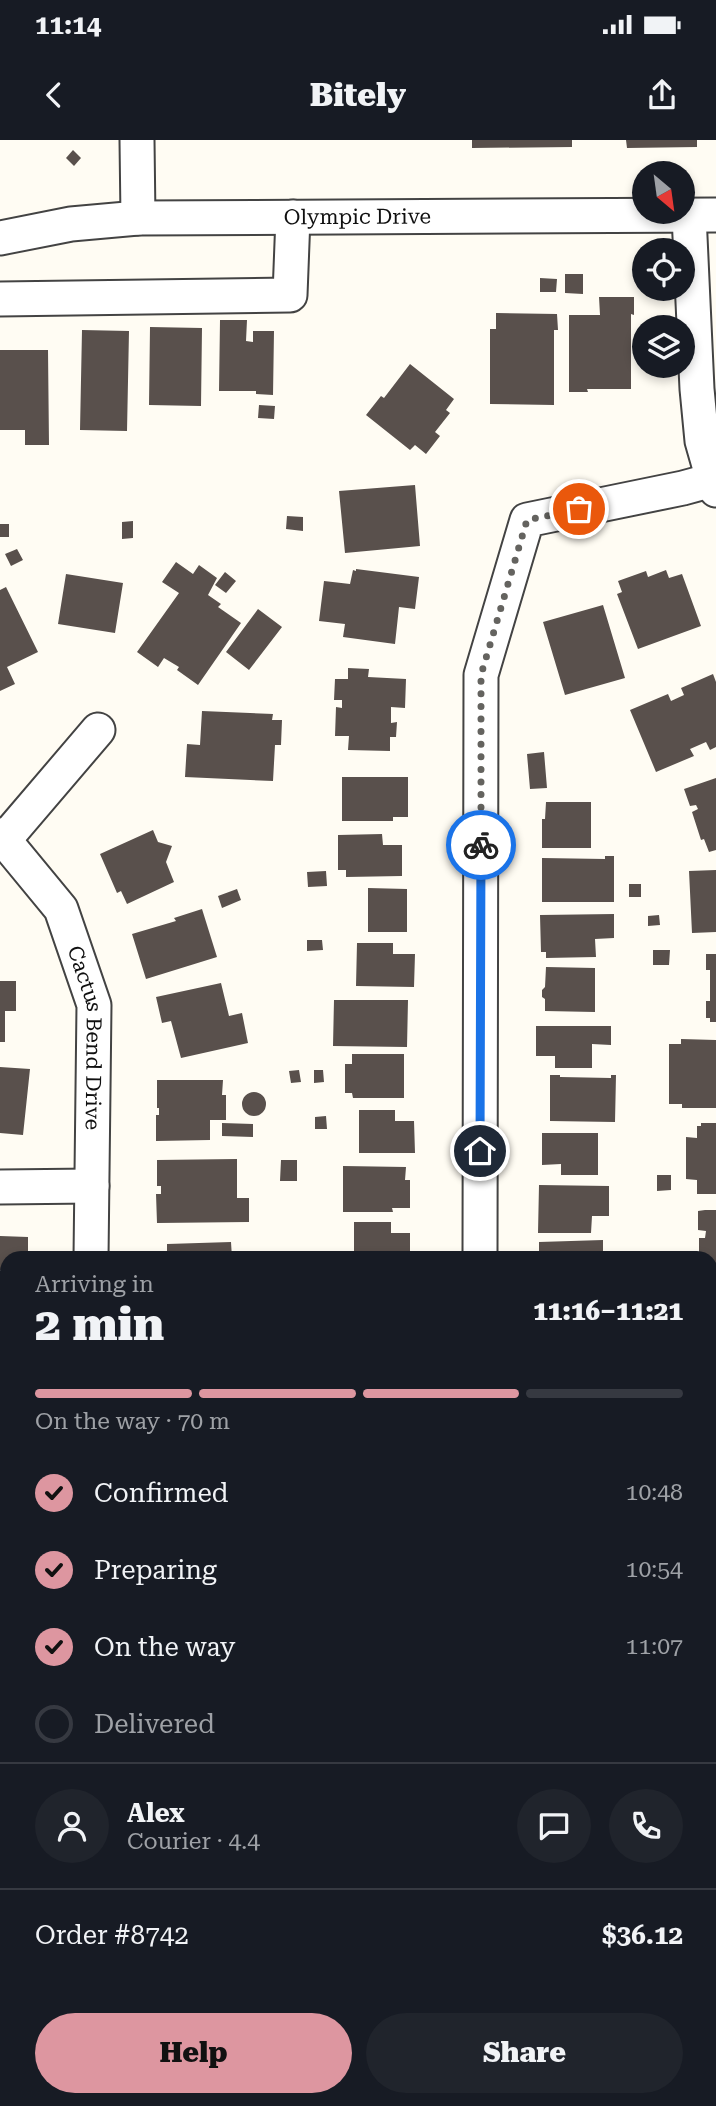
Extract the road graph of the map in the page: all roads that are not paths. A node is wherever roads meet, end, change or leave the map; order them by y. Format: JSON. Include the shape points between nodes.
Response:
{"nodes":[{"id":1,"x":137,"y":140,"type":"edge"},
{"id":2,"x":703,"y":215,"type":"edge"},
{"id":3,"x":293,"y":217,"type":"junction"},
{"id":4,"x":138,"y":218,"type":"junction"},
{"id":5,"x":0,"y":238,"type":"edge"},
{"id":6,"x":0,"y":299,"type":"edge"},
{"id":7,"x":715,"y":483,"type":"edge"},
{"id":8,"x":98,"y":730,"type":"dead end"},
{"id":9,"x":3,"y":837,"type":"edge"},
{"id":10,"x":92,"y":1185,"type":"junction"},
{"id":11,"x":0,"y":1187,"type":"edge"},
{"id":12,"x":92,"y":1251,"type":"edge"},
{"id":13,"x":480,"y":1251,"type":"edge"}],
"edges":[{"from":1,"to":4,"type":"street"},
{"from":2,"to":3,"type":"street","name":"Olympic Drive"},
{"from":2,"to":7,"type":"street","via":[[696,388],[702,441]]},
{"from":3,"to":4,"type":"street","name":"Olympic Drive"},
{"from":3,"to":6,"type":"street","via":[[290,295]]},
{"from":4,"to":5,"type":"street","name":"Olympic Drive","via":[[71,224]]},
{"from":7,"to":13,"type":"street","via":[[527,520],[481,675]]},
{"from":8,"to":9,"type":"street"},
{"from":9,"to":10,"type":"street","name":"Cactus Bend Drive","via":[[61,909],[94,1004]]},
{"from":10,"to":11,"type":"street"},
{"from":10,"to":12,"type":"street","name":"Cactus Bend Drive"}]}
